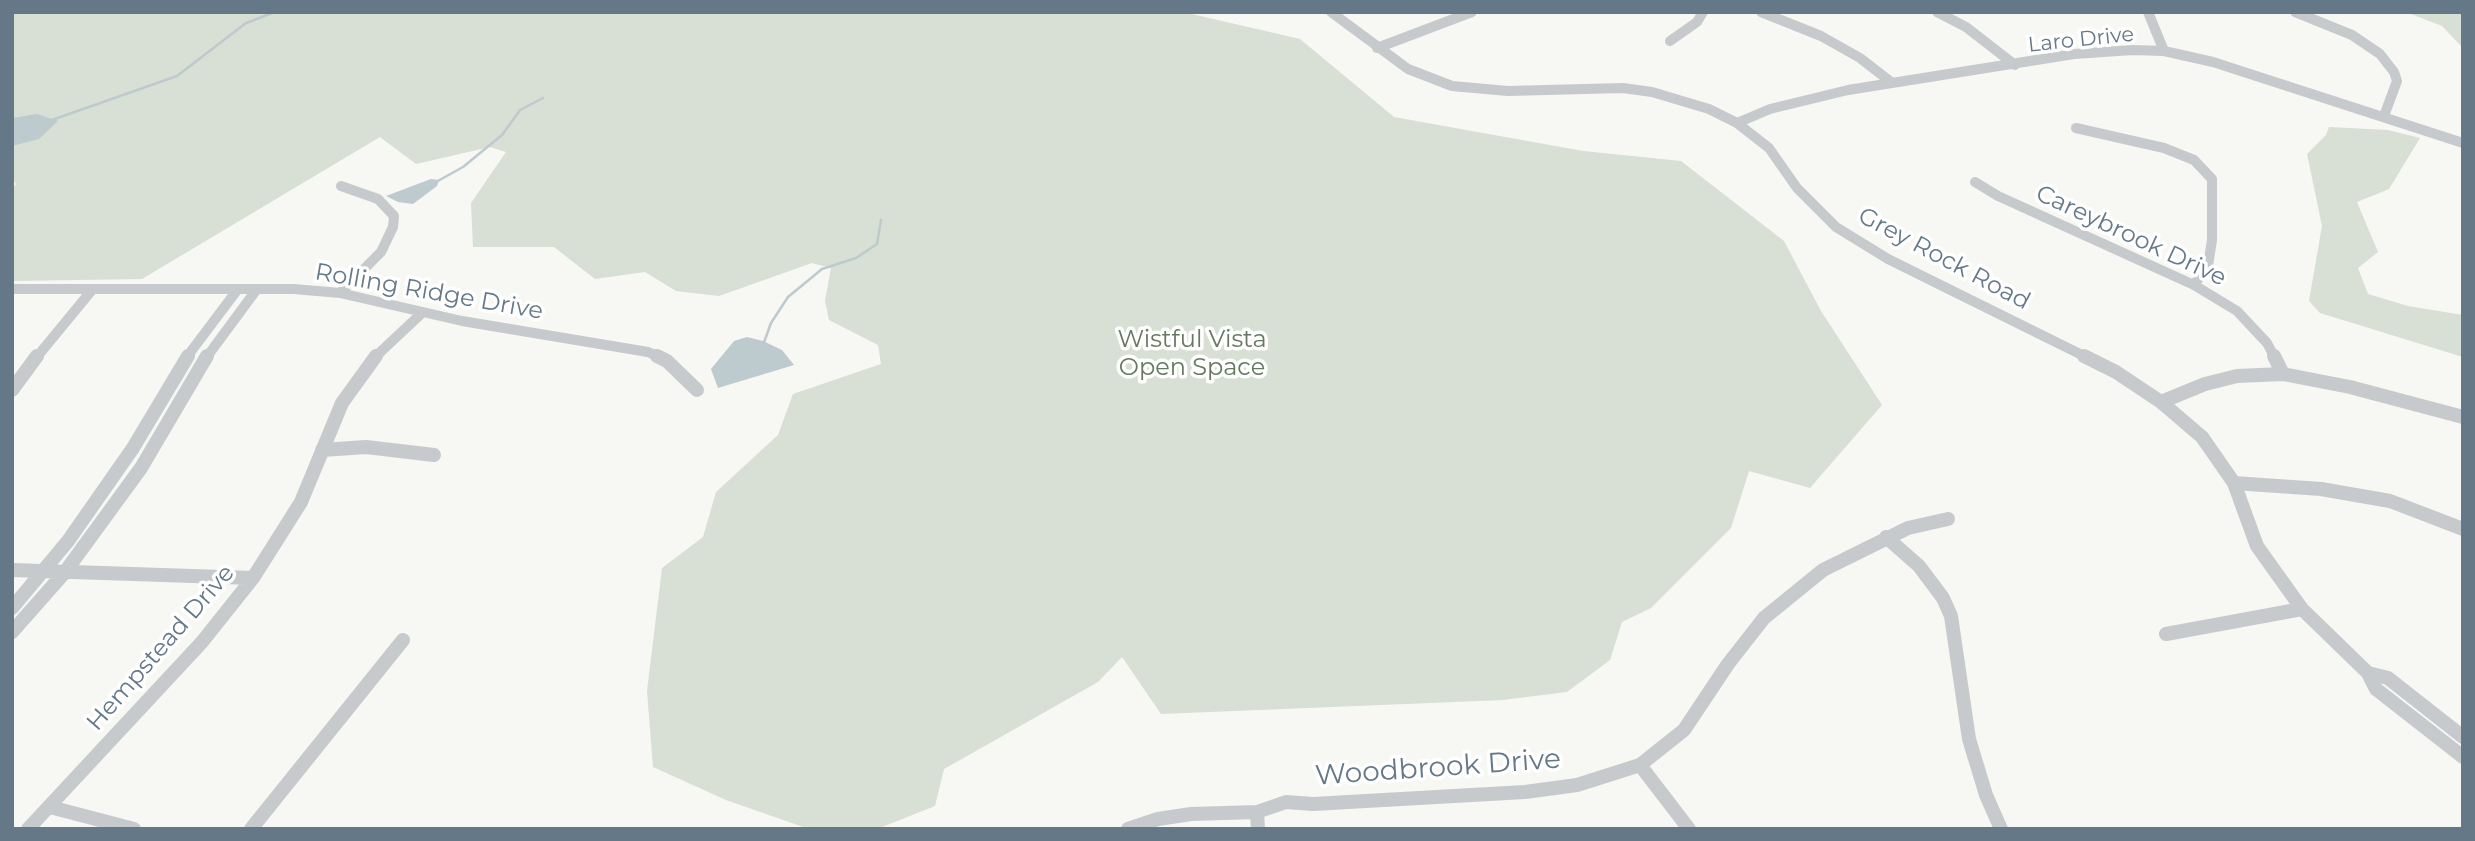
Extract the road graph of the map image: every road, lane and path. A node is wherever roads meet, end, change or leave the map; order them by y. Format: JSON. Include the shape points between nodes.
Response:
{"nodes":[{"id":1,"x":1331,"y":12,"type":"edge"},
{"id":2,"x":1472,"y":12,"type":"edge"},
{"id":3,"x":1703,"y":12,"type":"edge"},
{"id":4,"x":1761,"y":12,"type":"edge"},
{"id":5,"x":1937,"y":12,"type":"edge"},
{"id":6,"x":2148,"y":12,"type":"edge"},
{"id":7,"x":2295,"y":12,"type":"edge"},
{"id":8,"x":1670,"y":41,"type":"dead end"},
{"id":9,"x":1377,"y":48,"type":"junction"},
{"id":10,"x":2164,"y":51,"type":"junction"},
{"id":11,"x":2015,"y":65,"type":"junction"},
{"id":12,"x":1891,"y":82,"type":"junction"},
{"id":13,"x":2384,"y":116,"type":"junction"},
{"id":14,"x":1738,"y":123,"type":"junction"},
{"id":15,"x":2076,"y":128,"type":"dead end"},
{"id":16,"x":2463,"y":143,"type":"edge"},
{"id":17,"x":1975,"y":182,"type":"dead end"},
{"id":18,"x":341,"y":186,"type":"dead end"},
{"id":19,"x":2194,"y":285,"type":"junction"},
{"id":20,"x":12,"y":289,"type":"edge"},
{"id":21,"x":92,"y":289,"type":"junction"},
{"id":22,"x":238,"y":289,"type":"junction"},
{"id":23,"x":257,"y":289,"type":"junction"},
{"id":24,"x":340,"y":293,"type":"junction"},
{"id":25,"x":423,"y":312,"type":"junction"},
{"id":26,"x":2283,"y":374,"type":"junction"},
{"id":27,"x":12,"y":390,"type":"edge"},
{"id":28,"x":697,"y":390,"type":"dead end"},
{"id":29,"x":2161,"y":402,"type":"junction"},
{"id":30,"x":173,"y":411,"type":"junction"},
{"id":31,"x":153,"y":413,"type":"junction"},
{"id":32,"x":2463,"y":417,"type":"edge"},
{"id":33,"x":322,"y":450,"type":"junction"},
{"id":34,"x":434,"y":454,"type":"dead end"},
{"id":35,"x":2234,"y":483,"type":"junction"},
{"id":36,"x":1948,"y":519,"type":"dead end"},
{"id":37,"x":2463,"y":529,"type":"edge"},
{"id":38,"x":1886,"y":537,"type":"junction"},
{"id":39,"x":12,"y":570,"type":"edge"},
{"id":40,"x":44,"y":571,"type":"junction"},
{"id":41,"x":65,"y":572,"type":"junction"},
{"id":42,"x":253,"y":578,"type":"junction"},
{"id":43,"x":12,"y":608,"type":"edge"},
{"id":44,"x":2302,"y":609,"type":"junction"},
{"id":45,"x":12,"y":632,"type":"edge"},
{"id":46,"x":2166,"y":635,"type":"dead end"},
{"id":47,"x":403,"y":640,"type":"dead end"},
{"id":48,"x":2368,"y":673,"type":"junction"},
{"id":49,"x":2463,"y":737,"type":"edge"},
{"id":50,"x":2463,"y":757,"type":"edge"},
{"id":51,"x":1640,"y":765,"type":"junction"},
{"id":52,"x":50,"y":807,"type":"junction"},
{"id":53,"x":1257,"y":821,"type":"edge"},
{"id":54,"x":28,"y":829,"type":"edge"},
{"id":55,"x":134,"y":829,"type":"edge"},
{"id":56,"x":251,"y":829,"type":"edge"},
{"id":57,"x":1128,"y":829,"type":"edge"},
{"id":58,"x":1689,"y":829,"type":"edge"},
{"id":59,"x":2001,"y":829,"type":"edge"}],
"edges":[{"from":1,"to":9,"type":"street","name":"Grey Rock Road"},
{"from":2,"to":9,"type":"street"},
{"from":3,"to":8,"type":"street","via":[[1697,22]]},
{"from":4,"to":12,"type":"street","via":[[1821,36]]},
{"from":5,"to":11,"type":"street","via":[[1966,27]]},
{"from":6,"to":10,"type":"street"},
{"from":7,"to":13,"type":"street","via":[[2352,35],[2380,54],[2397,82]]},
{"from":9,"to":14,"type":"street","name":"Grey Rock Road","via":[[1408,69],[1452,86],[1508,91],[1633,89],[1684,101]]},
{"from":10,"to":11,"type":"street","name":"Laro Drive","via":[[2101,51]]},
{"from":10,"to":13,"type":"street","name":"Laro Drive"},
{"from":11,"to":12,"type":"street","name":"Laro Drive"},
{"from":12,"to":14,"type":"street","name":"Laro Drive","via":[[1807,99]]},
{"from":13,"to":16,"type":"street","name":"Laro Drive"},
{"from":14,"to":29,"type":"street","name":"Grey Rock Road","via":[[1769,148],[1797,188],[1836,227],[1888,260],[2116,372]]},
{"from":15,"to":19,"type":"street","via":[[2164,148],[2194,160],[2212,179],[2208,266]]},
{"from":17,"to":19,"type":"street","name":"Careybrook Drive"},
{"from":18,"to":24,"type":"street","via":[[378,199],[394,216],[382,252]]},
{"from":19,"to":26,"type":"street","name":"Careybrook Drive","via":[[2237,311],[2267,344]]},
{"from":20,"to":21,"type":"street","name":"Rolling Ridge Drive"},
{"from":21,"to":22,"type":"street","name":"Rolling Ridge Drive"},
{"from":21,"to":27,"type":"street"},
{"from":22,"to":23,"type":"street","name":"Rolling Ridge Drive"},
{"from":22,"to":31,"type":"street","via":[[185,360]]},
{"from":23,"to":24,"type":"street","name":"Rolling Ridge Drive"},
{"from":23,"to":30,"type":"street","via":[[205,358]]},
{"from":24,"to":25,"type":"street","name":"Rolling Ridge Drive"},
{"from":25,"to":28,"type":"street","name":"Rolling Ridge Drive","via":[[648,352],[667,361]]},
{"from":25,"to":33,"type":"street","name":"Hempstead Drive","via":[[370,362],[342,403]]},
{"from":26,"to":29,"type":"street","via":[[2237,376]]},
{"from":26,"to":32,"type":"street"},
{"from":29,"to":35,"type":"street","name":"Grey Rock Road","via":[[2202,437]]},
{"from":30,"to":31,"type":"street"},
{"from":30,"to":41,"type":"street","via":[[141,468]]},
{"from":31,"to":40,"type":"street","via":[[117,472]]},
{"from":33,"to":34,"type":"street","via":[[366,447]]},
{"from":33,"to":42,"type":"street","name":"Hempstead Drive","via":[[300,502]]},
{"from":35,"to":37,"type":"street","via":[[2321,489],[2390,501]]},
{"from":35,"to":44,"type":"street","name":"Grey Rock Road","via":[[2257,547]]},
{"from":36,"to":38,"type":"street","name":"Woodbrook Drive"},
{"from":38,"to":51,"type":"street","name":"Woodbrook Drive","via":[[1823,570],[1764,618],[1684,730]]},
{"from":38,"to":59,"type":"street","via":[[1919,566],[1951,616],[1969,739]]},
{"from":39,"to":40,"type":"street"},
{"from":40,"to":41,"type":"street"},
{"from":40,"to":43,"type":"street"},
{"from":41,"to":42,"type":"street"},
{"from":41,"to":45,"type":"street"},
{"from":42,"to":52,"type":"street","name":"Hempstead Drive","via":[[202,642]]},
{"from":44,"to":46,"type":"street"},
{"from":44,"to":48,"type":"street","name":"Grey Rock Road"},
{"from":47,"to":56,"type":"street"},
{"from":48,"to":49,"type":"street","name":"Grey Rock Road","via":[[2388,678]]},
{"from":48,"to":50,"type":"street","name":"Grey Rock Road","via":[[2376,689]]},
{"from":51,"to":53,"type":"street","name":"Woodbrook Drive","via":[[1577,785],[1525,792],[1286,802]]},
{"from":51,"to":58,"type":"street"},
{"from":52,"to":54,"type":"street","name":"Hempstead Drive"},
{"from":52,"to":55,"type":"street"},
{"from":53,"to":57,"type":"street","name":"Woodbrook Drive","via":[[1191,814]]}]}
